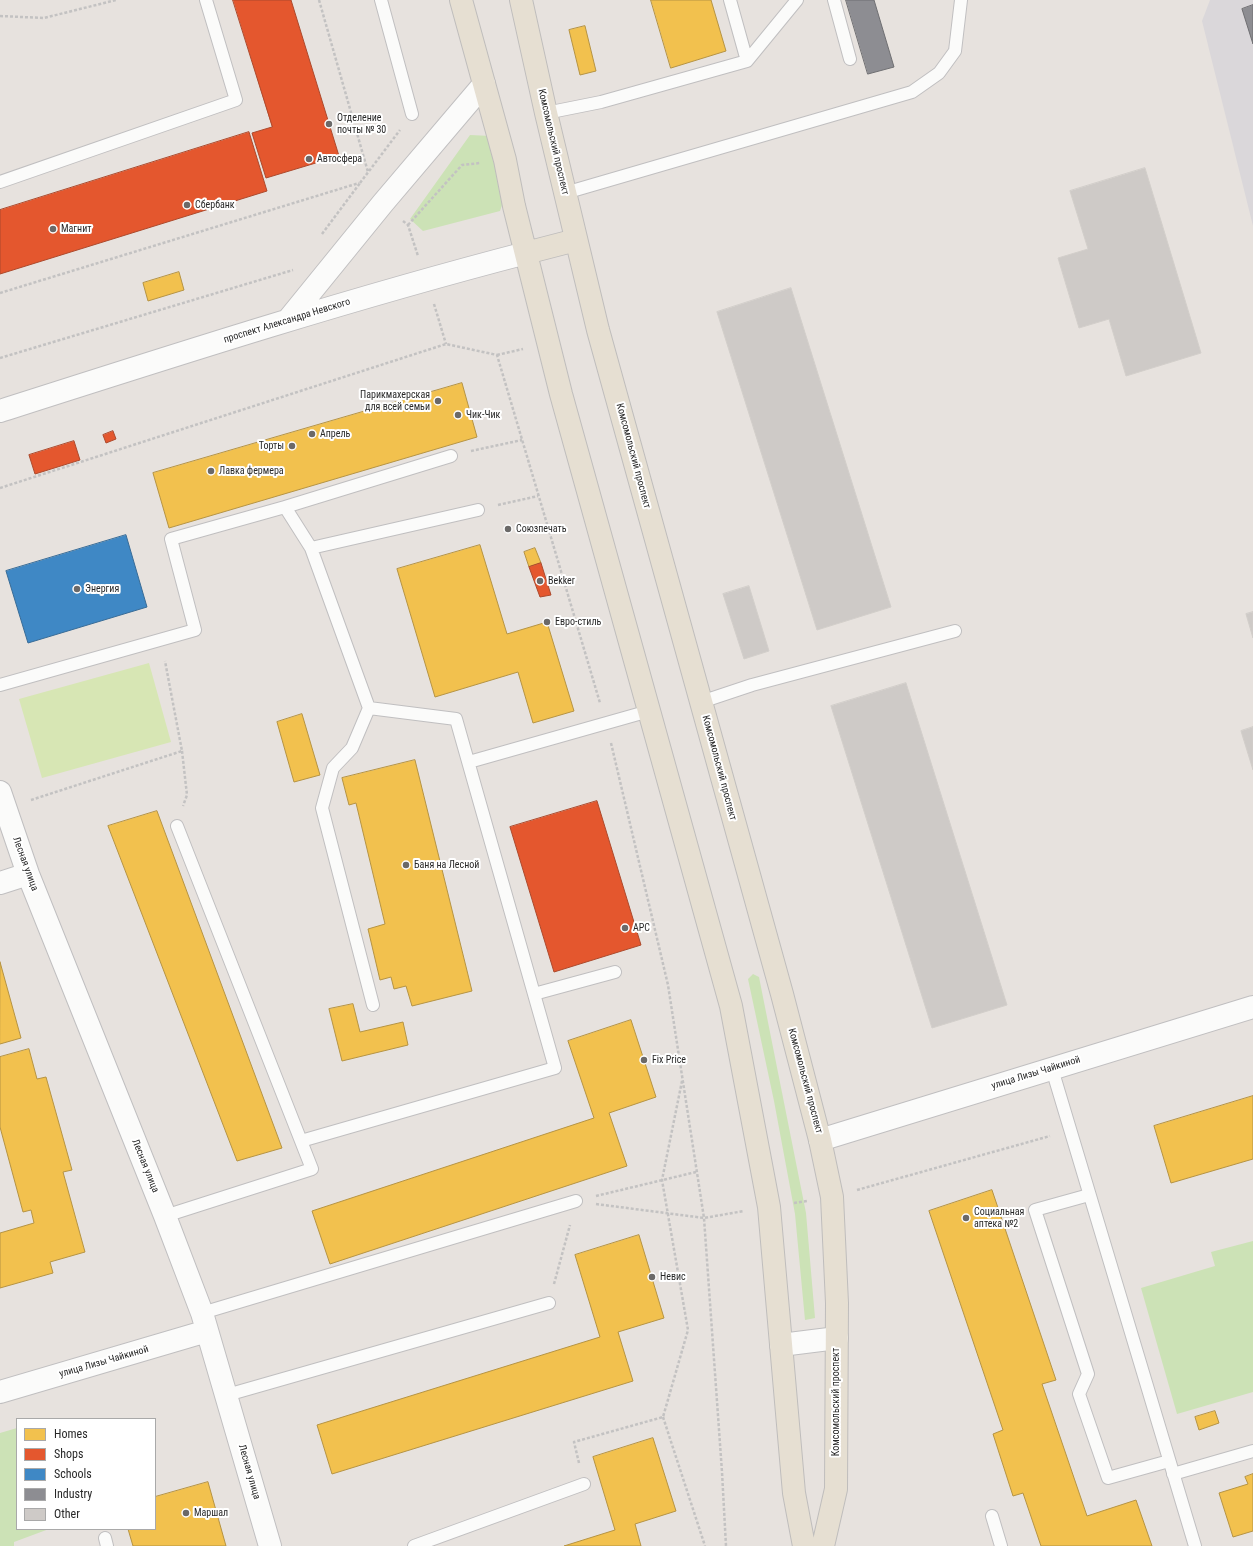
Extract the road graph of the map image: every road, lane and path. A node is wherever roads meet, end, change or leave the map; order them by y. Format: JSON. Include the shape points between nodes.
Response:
{"nodes":[{"id":1,"x":116,"y":0,"type":"edge"},
{"id":2,"x":206,"y":0,"type":"edge"},
{"id":3,"x":319,"y":0,"type":"edge"},
{"id":4,"x":381,"y":0,"type":"edge"},
{"id":5,"x":461,"y":0,"type":"edge"},
{"id":6,"x":521,"y":0,"type":"edge"},
{"id":7,"x":730,"y":0,"type":"edge"},
{"id":8,"x":797,"y":0,"type":"edge"},
{"id":9,"x":834,"y":0,"type":"edge"},
{"id":10,"x":961,"y":0,"type":"edge"},
{"id":11,"x":0,"y":16,"type":"edge"},
{"id":12,"x":850,"y":59,"type":"dead end"},
{"id":13,"x":747,"y":61,"type":"junction"},
{"id":14,"x":484,"y":84,"type":"junction"},
{"id":15,"x":546,"y":113,"type":"junction"},
{"id":16,"x":412,"y":114,"type":"dead end"},
{"id":17,"x":505,"y":160,"type":"junction"},
{"id":18,"x":368,"y":172,"type":"dead end"},
{"id":19,"x":0,"y":182,"type":"edge"},
{"id":20,"x":565,"y":192,"type":"junction"},
{"id":21,"x":408,"y":225,"type":"dead end"},
{"id":22,"x":318,"y":239,"type":"dead end"},
{"id":23,"x":576,"y":240,"type":"junction"},
{"id":24,"x":526,"y":253,"type":"junction"},
{"id":25,"x":294,"y":270,"type":"dead end"},
{"id":26,"x":0,"y":293,"type":"edge"},
{"id":27,"x":288,"y":320,"type":"junction"},
{"id":28,"x":0,"y":358,"type":"edge"},
{"id":29,"x":0,"y":411,"type":"edge"},
{"id":30,"x":522,"y":440,"type":"junction"},
{"id":31,"x":450,"y":456,"type":"joint"},
{"id":32,"x":0,"y":488,"type":"edge"},
{"id":33,"x":538,"y":496,"type":"junction"},
{"id":34,"x":285,"y":507,"type":"junction"},
{"id":35,"x":478,"y":510,"type":"joint"},
{"id":36,"x":311,"y":548,"type":"junction"},
{"id":37,"x":954,"y":631,"type":"dead end"},
{"id":38,"x":161,"y":640,"type":"junction"},
{"id":39,"x":0,"y":685,"type":"edge"},
{"id":40,"x":701,"y":702,"type":"junction"},
{"id":41,"x":369,"y":708,"type":"junction"},
{"id":42,"x":649,"y":711,"type":"junction"},
{"id":43,"x":606,"y":723,"type":"junction"},
{"id":44,"x":182,"y":751,"type":"junction"},
{"id":45,"x":469,"y":762,"type":"junction"},
{"id":46,"x":3,"y":800,"type":"edge"},
{"id":47,"x":177,"y":826,"type":"joint"},
{"id":48,"x":28,"y":874,"type":"junction"},
{"id":49,"x":0,"y":883,"type":"edge"},
{"id":50,"x":615,"y":972,"type":"dead end"},
{"id":51,"x":534,"y":994,"type":"junction"},
{"id":52,"x":373,"y":1005,"type":"dead end"},
{"id":53,"x":1253,"y":1007,"type":"edge"},
{"id":54,"x":1052,"y":1069,"type":"junction"},
{"id":55,"x":682,"y":1079,"type":"junction"},
{"id":56,"x":1070,"y":1130,"type":"junction"},
{"id":57,"x":820,"y":1140,"type":"junction"},
{"id":58,"x":301,"y":1141,"type":"junction"},
{"id":59,"x":696,"y":1172,"type":"junction"},
{"id":60,"x":662,"y":1180,"type":"junction"},
{"id":61,"x":886,"y":1182,"type":"dead end"},
{"id":62,"x":1090,"y":1195,"type":"junction"},
{"id":63,"x":832,"y":1196,"type":"junction"},
{"id":64,"x":576,"y":1201,"type":"junction"},
{"id":65,"x":769,"y":1207,"type":"junction"},
{"id":66,"x":668,"y":1213,"type":"junction"},
{"id":67,"x":165,"y":1216,"type":"junction"},
{"id":68,"x":704,"y":1218,"type":"junction"},
{"id":69,"x":549,"y":1303,"type":"joint"},
{"id":70,"x":205,"y":1322,"type":"junction"},
{"id":71,"x":836,"y":1338,"type":"junction"},
{"id":72,"x":781,"y":1345,"type":"junction"},
{"id":73,"x":0,"y":1392,"type":"edge"},
{"id":74,"x":227,"y":1395,"type":"junction"},
{"id":75,"x":663,"y":1417,"type":"junction"},
{"id":76,"x":1253,"y":1451,"type":"edge"},
{"id":77,"x":1169,"y":1461,"type":"junction"},
{"id":78,"x":1173,"y":1474,"type":"junction"},
{"id":79,"x":584,"y":1484,"type":"joint"},
{"id":80,"x":992,"y":1516,"type":"dead end"},
{"id":81,"x":270,"y":1546,"type":"edge"},
{"id":82,"x":414,"y":1546,"type":"edge"},
{"id":83,"x":705,"y":1546,"type":"edge"},
{"id":84,"x":726,"y":1546,"type":"edge"},
{"id":85,"x":804,"y":1546,"type":"edge"},
{"id":86,"x":823,"y":1546,"type":"edge"},
{"id":87,"x":1000,"y":1546,"type":"edge"},
{"id":88,"x":1195,"y":1546,"type":"edge"}],
"edges":[{"from":1,"to":11,"type":"path","via":[[44,18]]},
{"from":2,"to":19,"type":"lane","via":[[236,100]]},
{"from":3,"to":18,"type":"path"},
{"from":4,"to":16,"type":"lane"},
{"from":5,"to":14,"type":"main road"},
{"from":6,"to":15,"type":"main road","name":"Комсомольский проспект"},
{"from":7,"to":13,"type":"lane"},
{"from":8,"to":13,"type":"lane"},
{"from":9,"to":12,"type":"lane"},
{"from":10,"to":20,"type":"lane","via":[[955,51],[939,73],[912,92]]},
{"from":13,"to":15,"type":"lane","via":[[601,102]]},
{"from":14,"to":17,"type":"main road"},
{"from":14,"to":27,"type":"street"},
{"from":15,"to":20,"type":"main road","name":"Комсомольский проспект"},
{"from":17,"to":21,"type":"path","via":[[462,165]]},
{"from":17,"to":24,"type":"main road"},
{"from":20,"to":23,"type":"main road","name":"Комсомольский проспект"},
{"from":22,"to":26,"type":"path","via":[[360,183]]},
{"from":23,"to":24,"type":"main road","name":"проспект Александра Невского"},
{"from":23,"to":40,"type":"main road","name":"Комсомольский проспект","via":[[598,330]]},
{"from":24,"to":27,"type":"street","name":"проспект Александра Невского","via":[[426,279]]},
{"from":24,"to":42,"type":"main road","via":[[560,394]]},
{"from":25,"to":28,"type":"path"},
{"from":27,"to":29,"type":"street","name":"проспект Александра Невского"},
{"from":30,"to":31,"type":"path"},
{"from":30,"to":32,"type":"path","via":[[497,355],[446,344]]},
{"from":30,"to":33,"type":"path"},
{"from":31,"to":34,"type":"lane"},
{"from":33,"to":35,"type":"path"},
{"from":33,"to":43,"type":"path"},
{"from":34,"to":36,"type":"lane"},
{"from":34,"to":38,"type":"lane","via":[[170,539],[195,630]]},
{"from":35,"to":36,"type":"lane"},
{"from":36,"to":41,"type":"lane"},
{"from":37,"to":40,"type":"lane","via":[[752,685]]},
{"from":38,"to":39,"type":"lane"},
{"from":38,"to":44,"type":"path"},
{"from":40,"to":57,"type":"main road","name":"Комсомольский проспект"},
{"from":41,"to":45,"type":"lane","via":[[456,719]]},
{"from":41,"to":52,"type":"lane","via":[[352,748],[333,768],[322,808]]},
{"from":42,"to":43,"type":"lane"},
{"from":42,"to":65,"type":"main road","via":[[731,1006]]},
{"from":43,"to":45,"type":"lane"},
{"from":43,"to":55,"type":"path","via":[[668,985]]},
{"from":44,"to":46,"type":"path"},
{"from":44,"to":47,"type":"path","via":[[187,795]]},
{"from":45,"to":51,"type":"lane"},
{"from":46,"to":48,"type":"street","name":"Лесная улица"},
{"from":47,"to":58,"type":"lane"},
{"from":48,"to":49,"type":"street"},
{"from":48,"to":67,"type":"street","name":"Лесная улица"},
{"from":50,"to":51,"type":"lane"},
{"from":51,"to":58,"type":"lane","via":[[555,1068]]},
{"from":53,"to":54,"type":"street","name":"улица Лизы Чайкиной"},
{"from":54,"to":56,"type":"lane"},
{"from":54,"to":57,"type":"street","name":"улица Лизы Чайкиной"},
{"from":55,"to":59,"type":"path"},
{"from":55,"to":60,"type":"path"},
{"from":56,"to":61,"type":"path"},
{"from":56,"to":62,"type":"lane"},
{"from":57,"to":63,"type":"main road","name":"Комсомольский проспект"},
{"from":58,"to":67,"type":"lane","via":[[312,1169]]},
{"from":59,"to":60,"type":"path"},
{"from":59,"to":68,"type":"path"},
{"from":60,"to":64,"type":"path"},
{"from":60,"to":66,"type":"path"},
{"from":62,"to":77,"type":"lane"},
{"from":62,"to":77,"type":"lane","via":[[1034,1210],[1088,1374],[1079,1394],[1108,1478]]},
{"from":63,"to":65,"type":"path"},
{"from":63,"to":71,"type":"main road","name":"Комсомольский проспект"},
{"from":64,"to":66,"type":"path"},
{"from":64,"to":69,"type":"path"},
{"from":64,"to":70,"type":"lane"},
{"from":65,"to":68,"type":"path"},
{"from":65,"to":72,"type":"main road"},
{"from":66,"to":68,"type":"path"},
{"from":66,"to":75,"type":"path","via":[[688,1330]]},
{"from":67,"to":70,"type":"street","name":"Лесная улица"},
{"from":68,"to":84,"type":"path"},
{"from":69,"to":74,"type":"lane"},
{"from":70,"to":73,"type":"street","name":"улица Лизы Чайкиной"},
{"from":70,"to":74,"type":"street","name":"Лесная улица"},
{"from":71,"to":72,"type":"street"},
{"from":71,"to":86,"type":"main road","name":"Комсомольский проспект","via":[[836,1489]]},
{"from":72,"to":85,"type":"main road","via":[[794,1492]]},
{"from":74,"to":81,"type":"street","name":"Лесная улица"},
{"from":75,"to":79,"type":"path","via":[[574,1442]]},
{"from":75,"to":83,"type":"path"},
{"from":76,"to":78,"type":"lane"},
{"from":77,"to":78,"type":"lane"},
{"from":78,"to":88,"type":"lane"},
{"from":79,"to":82,"type":"lane"},
{"from":80,"to":87,"type":"lane"}]}
